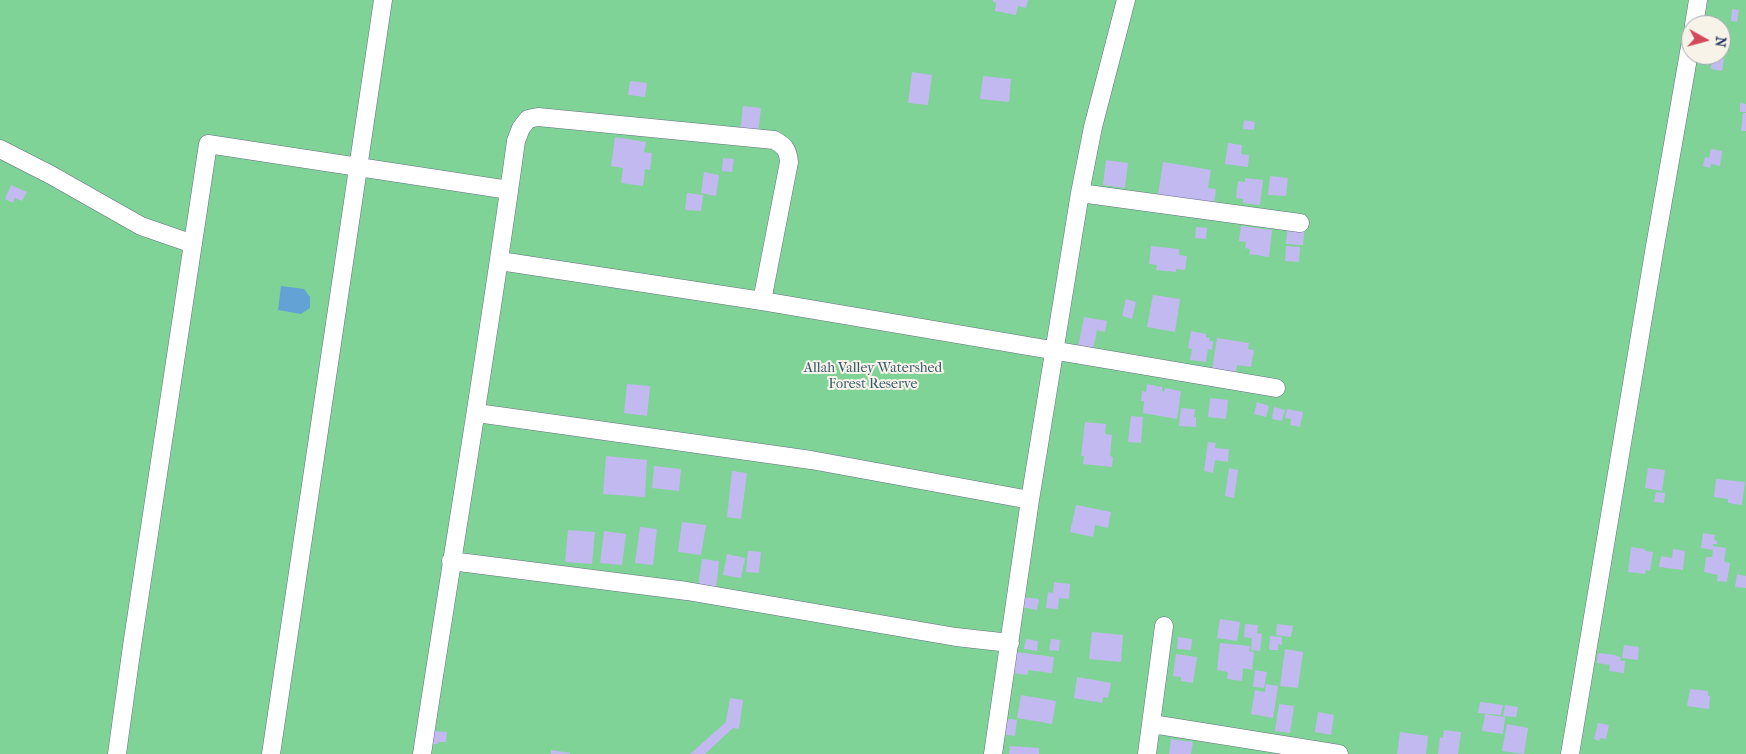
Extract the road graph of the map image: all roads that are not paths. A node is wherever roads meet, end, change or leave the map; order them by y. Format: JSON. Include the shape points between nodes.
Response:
{"nodes":[{"id":1,"x":383,"y":0,"type":"edge"},
{"id":2,"x":1126,"y":0,"type":"edge"},
{"id":3,"x":1698,"y":0,"type":"edge"},
{"id":4,"x":1696,"y":15,"type":"edge"},
{"id":5,"x":1687,"y":65,"type":"edge"},
{"id":6,"x":0,"y":149,"type":"edge"},
{"id":7,"x":359,"y":167,"type":"junction"},
{"id":8,"x":509,"y":190,"type":"junction"},
{"id":9,"x":1080,"y":193,"type":"junction"},
{"id":10,"x":1300,"y":223,"type":"dead end"},
{"id":11,"x":193,"y":244,"type":"junction"},
{"id":12,"x":500,"y":261,"type":"junction"},
{"id":13,"x":762,"y":301,"type":"junction"},
{"id":14,"x":1054,"y":350,"type":"junction"},
{"id":15,"x":1276,"y":388,"type":"dead end"},
{"id":16,"x":477,"y":413,"type":"junction"},
{"id":17,"x":1030,"y":500,"type":"junction"},
{"id":18,"x":451,"y":561,"type":"junction"},
{"id":19,"x":1164,"y":626,"type":"dead end"},
{"id":20,"x":1010,"y":643,"type":"junction"},
{"id":21,"x":1152,"y":724,"type":"junction"},
{"id":22,"x":117,"y":754,"type":"edge"},
{"id":23,"x":271,"y":754,"type":"edge"},
{"id":24,"x":422,"y":754,"type":"edge"},
{"id":25,"x":993,"y":754,"type":"edge"},
{"id":26,"x":1147,"y":754,"type":"edge"},
{"id":27,"x":1339,"y":754,"type":"edge"},
{"id":28,"x":1570,"y":754,"type":"edge"}],
"edges":[{"from":1,"to":7,"type":"street"},
{"from":2,"to":9,"type":"street"},
{"from":3,"to":4,"type":"street"},
{"from":5,"to":28,"type":"street"},
{"from":6,"to":11,"type":"street","via":[[141,226]]},
{"from":7,"to":8,"type":"street"},
{"from":7,"to":11,"type":"street","via":[[208,144]]},
{"from":7,"to":23,"type":"street"},
{"from":8,"to":12,"type":"street"},
{"from":8,"to":13,"type":"street","via":[[516,141],[528,119],[774,140],[783,144],[789,162]]},
{"from":9,"to":10,"type":"street"},
{"from":9,"to":14,"type":"street"},
{"from":11,"to":22,"type":"street"},
{"from":12,"to":13,"type":"street"},
{"from":12,"to":16,"type":"street"},
{"from":13,"to":14,"type":"street"},
{"from":14,"to":15,"type":"street"},
{"from":14,"to":17,"type":"street"},
{"from":16,"to":17,"type":"street","via":[[811,460]]},
{"from":16,"to":18,"type":"street"},
{"from":17,"to":20,"type":"street"},
{"from":18,"to":20,"type":"street","via":[[687,591],[956,637]]},
{"from":18,"to":24,"type":"street"},
{"from":19,"to":21,"type":"street"},
{"from":20,"to":25,"type":"street"},
{"from":21,"to":26,"type":"street"},
{"from":21,"to":27,"type":"street"}]}
